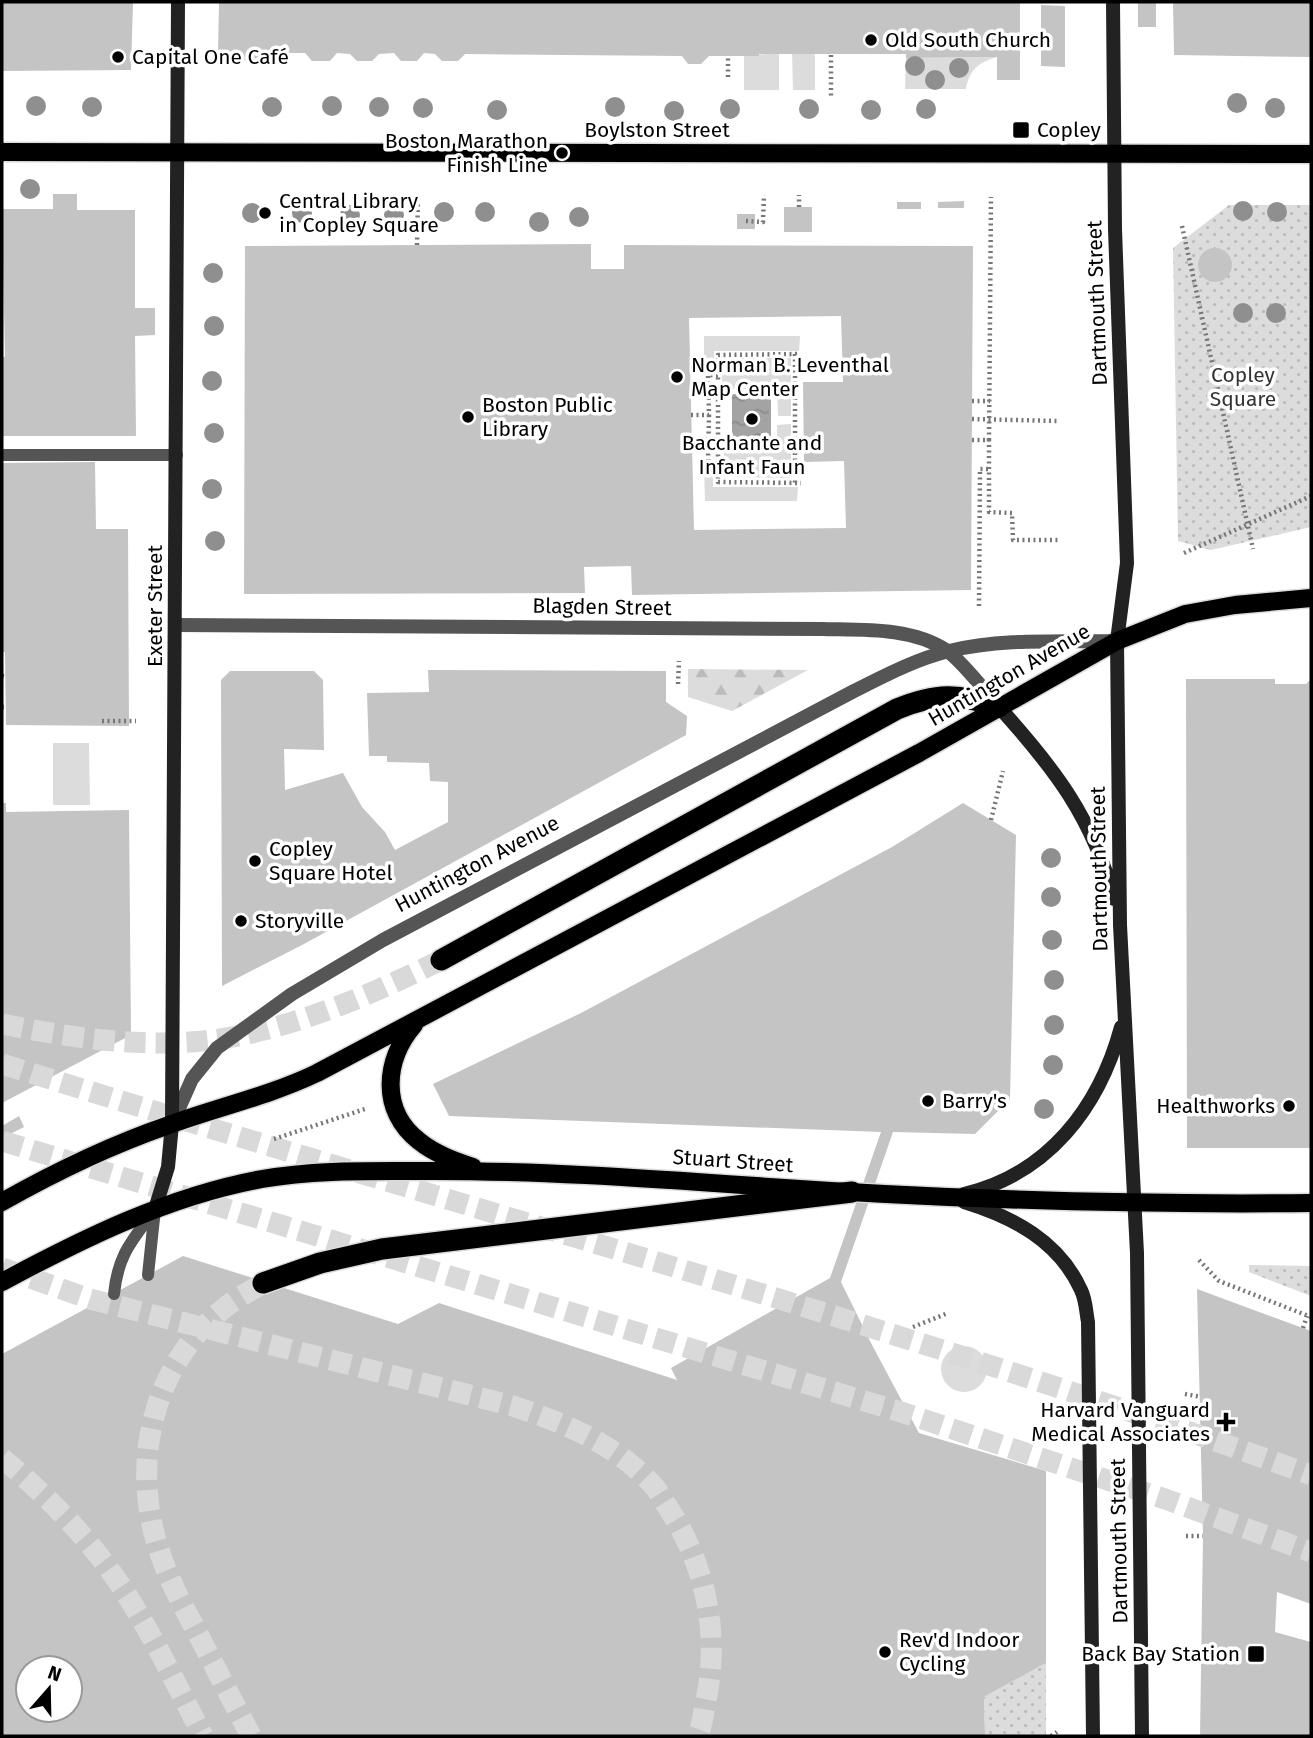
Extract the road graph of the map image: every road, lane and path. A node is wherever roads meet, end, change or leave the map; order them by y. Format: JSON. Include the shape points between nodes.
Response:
{"nodes":[{"id":1,"x":178,"y":2,"type":"edge"},
{"id":2,"x":1113,"y":2,"type":"edge"},
{"id":3,"x":831,"y":55,"type":"dead end"},
{"id":4,"x":728,"y":57,"type":"dead end"},
{"id":5,"x":728,"y":78,"type":"dead end"},
{"id":6,"x":831,"y":97,"type":"dead end"},
{"id":7,"x":178,"y":151,"type":"junction"},
{"id":8,"x":2,"y":152,"type":"edge"},
{"id":9,"x":1114,"y":154,"type":"junction"},
{"id":10,"x":1311,"y":154,"type":"edge"},
{"id":11,"x":764,"y":195,"type":"dead end"},
{"id":12,"x":799,"y":195,"type":"dead end"},
{"id":13,"x":418,"y":197,"type":"dead end"},
{"id":14,"x":991,"y":197,"type":"dead end"},
{"id":15,"x":799,"y":207,"type":"dead end"},
{"id":16,"x":746,"y":221,"type":"dead end"},
{"id":17,"x":1182,"y":226,"type":"dead end"},
{"id":18,"x":417,"y":245,"type":"dead end"},
{"id":19,"x":718,"y":375,"type":"junction"},
{"id":20,"x":972,"y":401,"type":"dead end"},
{"id":21,"x":990,"y":401,"type":"junction"},
{"id":22,"x":691,"y":415,"type":"dead end"},
{"id":23,"x":709,"y":415,"type":"junction"},
{"id":24,"x":972,"y":419,"type":"dead end"},
{"id":25,"x":989,"y":420,"type":"junction"},
{"id":26,"x":1059,"y":421,"type":"dead end"},
{"id":27,"x":972,"y":440,"type":"dead end"},
{"id":28,"x":989,"y":440,"type":"junction"},
{"id":29,"x":2,"y":455,"type":"edge"},
{"id":30,"x":177,"y":455,"type":"junction"},
{"id":31,"x":718,"y":462,"type":"junction"},
{"id":32,"x":989,"y":469,"type":"junction"},
{"id":33,"x":1311,"y":496,"type":"edge"},
{"id":34,"x":1247,"y":525,"type":"junction"},
{"id":35,"x":1059,"y":540,"type":"dead end"},
{"id":36,"x":1253,"y":549,"type":"dead end"},
{"id":37,"x":1184,"y":553,"type":"dead end"},
{"id":38,"x":1311,"y":598,"type":"edge"},
{"id":39,"x":979,"y":606,"type":"dead end"},
{"id":40,"x":176,"y":625,"type":"junction"},
{"id":41,"x":1117,"y":641,"type":"junction"},
{"id":42,"x":948,"y":651,"type":"junction"},
{"id":43,"x":678,"y":661,"type":"dead end"},
{"id":44,"x":678,"y":684,"type":"dead end"},
{"id":45,"x":999,"y":707,"type":"junction"},
{"id":46,"x":102,"y":720,"type":"dead end"},
{"id":47,"x":136,"y":721,"type":"dead end"},
{"id":48,"x":1003,"y":771,"type":"dead end"},
{"id":49,"x":991,"y":820,"type":"dead end"},
{"id":50,"x":1120,"y":925,"type":"junction"},
{"id":51,"x":441,"y":960,"type":"tunnel mouth"},
{"id":52,"x":1125,"y":1013,"type":"junction"},
{"id":53,"x":419,"y":1019,"type":"junction"},
{"id":54,"x":365,"y":1109,"type":"dead end"},
{"id":55,"x":173,"y":1124,"type":"junction"},
{"id":56,"x":274,"y":1139,"type":"dead end"},
{"id":57,"x":487,"y":1172,"type":"junction"},
{"id":58,"x":852,"y":1192,"type":"junction"},
{"id":59,"x":949,"y":1198,"type":"junction"},
{"id":60,"x":2,"y":1202,"type":"edge"},
{"id":61,"x":1311,"y":1203,"type":"edge"},
{"id":62,"x":1135,"y":1204,"type":"junction"},
{"id":63,"x":155,"y":1209,"type":"junction"},
{"id":64,"x":1199,"y":1260,"type":"dead end"},
{"id":65,"x":148,"y":1275,"type":"dead end"},
{"id":66,"x":2,"y":1282,"type":"edge"},
{"id":67,"x":263,"y":1283,"type":"tunnel mouth"},
{"id":68,"x":114,"y":1294,"type":"dead end"},
{"id":69,"x":948,"y":1313,"type":"dead end"},
{"id":70,"x":1309,"y":1317,"type":"edge"},
{"id":71,"x":913,"y":1326,"type":"dead end"},
{"id":72,"x":1303,"y":1328,"type":"dead end"},
{"id":73,"x":1185,"y":1394,"type":"dead end"},
{"id":74,"x":1201,"y":1397,"type":"dead end"},
{"id":75,"x":1186,"y":1536,"type":"dead end"},
{"id":76,"x":1203,"y":1536,"type":"dead end"},
{"id":77,"x":1057,"y":1732,"type":"dead end"},
{"id":78,"x":1051,"y":1736,"type":"edge"},
{"id":79,"x":1093,"y":1736,"type":"edge"},
{"id":80,"x":1142,"y":1736,"type":"edge"}],
"edges":[{"from":1,"to":7,"type":"main road","name":"Exeter Street"},
{"from":2,"to":9,"type":"main road","name":"Dartmouth Street"},
{"from":3,"to":6,"type":"path"},
{"from":4,"to":5,"type":"path"},
{"from":7,"to":8,"type":"main road","name":"Boylston Street"},
{"from":7,"to":9,"type":"main road","name":"Boylston Street"},
{"from":7,"to":30,"type":"main road","name":"Exeter Street"},
{"from":9,"to":10,"type":"main road","name":"Boylston Street"},
{"from":9,"to":41,"type":"main road","name":"Dartmouth Street","via":[[1126,563]]},
{"from":11,"to":16,"type":"path","via":[[763,222]]},
{"from":12,"to":15,"type":"path"},
{"from":13,"to":18,"type":"path"},
{"from":14,"to":21,"type":"path"},
{"from":17,"to":34,"type":"path"},
{"from":19,"to":23,"type":"path","via":[[708,375]]},
{"from":19,"to":31,"type":"path"},
{"from":19,"to":31,"type":"path","via":[[718,355],[797,354],[798,483],[718,482]]},
{"from":20,"to":21,"type":"path"},
{"from":21,"to":25,"type":"path"},
{"from":22,"to":23,"type":"path"},
{"from":23,"to":31,"type":"path","via":[[708,462]]},
{"from":24,"to":25,"type":"path"},
{"from":25,"to":26,"type":"path"},
{"from":25,"to":28,"type":"path"},
{"from":27,"to":28,"type":"path"},
{"from":28,"to":32,"type":"path"},
{"from":29,"to":30,"type":"lane"},
{"from":30,"to":40,"type":"main road","name":"Exeter Street"},
{"from":32,"to":35,"type":"path","via":[[989,512],[1012,513],[1013,540]]},
{"from":32,"to":39,"type":"path","via":[[980,469]]},
{"from":33,"to":34,"type":"path"},
{"from":34,"to":36,"type":"path"},
{"from":34,"to":37,"type":"path"},
{"from":38,"to":41,"type":"main road","via":[[1185,614]]},
{"from":40,"to":42,"type":"street","name":"Blagden Street","via":[[855,629],[899,633]]},
{"from":40,"to":55,"type":"main road","name":"Exeter Street"},
{"from":41,"to":42,"type":"street","name":"Huntington Avenue","via":[[999,644]]},
{"from":41,"to":45,"type":"main road","name":"Huntington Avenue"},
{"from":41,"to":50,"type":"main road","name":"Dartmouth Street"},
{"from":42,"to":45,"type":"street","name":"Blagden Street"},
{"from":42,"to":55,"type":"street","name":"Huntington Avenue","via":[[854,691],[323,974],[217,1048],[192,1079]]},
{"from":43,"to":44,"type":"path"},
{"from":45,"to":50,"type":"main road","via":[[1051,766],[1080,812],[1105,868]]},
{"from":45,"to":51,"type":"highway","via":[[977,699],[939,696],[897,709]]},
{"from":45,"to":53,"type":"main road","name":"Huntington Avenue"},
{"from":46,"to":47,"type":"path"},
{"from":48,"to":49,"type":"path"},
{"from":50,"to":52,"type":"main road","name":"Dartmouth Street"},
{"from":52,"to":59,"type":"main road","via":[[1104,1077],[1056,1146],[1010,1178]]},
{"from":52,"to":62,"type":"main road","name":"Dartmouth Street"},
{"from":53,"to":55,"type":"main road","name":"Huntington Avenue","via":[[290,1086]]},
{"from":53,"to":57,"type":"main road","via":[[393,1061],[390,1084],[395,1108],[407,1131],[429,1149]]},
{"from":54,"to":56,"type":"path"},
{"from":55,"to":60,"type":"main road","name":"Huntington Avenue","via":[[114,1146]]},
{"from":55,"to":63,"type":"main road","name":"Exeter Street","via":[[168,1167]]},
{"from":57,"to":58,"type":"main road","name":"Stuart Street"},
{"from":57,"to":63,"type":"main road","name":"Stuart Street","via":[[288,1175]]},
{"from":58,"to":59,"type":"main road","name":"Stuart Street"},
{"from":58,"to":67,"type":"highway","via":[[382,1249],[320,1263]]},
{"from":59,"to":62,"type":"main road","name":"Stuart Street"},
{"from":59,"to":79,"type":"main road","name":"Dartmouth Street","via":[[998,1213],[1027,1228],[1067,1264],[1083,1293],[1088,1322]]},
{"from":61,"to":62,"type":"main road","name":"Stuart Street"},
{"from":62,"to":80,"type":"main road","name":"Dartmouth Street"},
{"from":63,"to":65,"type":"lane"},
{"from":63,"to":66,"type":"main road"},
{"from":63,"to":68,"type":"lane","via":[[123,1254]]},
{"from":64,"to":70,"type":"path","via":[[1219,1281]]},
{"from":69,"to":71,"type":"path"},
{"from":70,"to":72,"type":"path"},
{"from":73,"to":74,"type":"path"},
{"from":75,"to":76,"type":"path"},
{"from":77,"to":78,"type":"path"}]}
